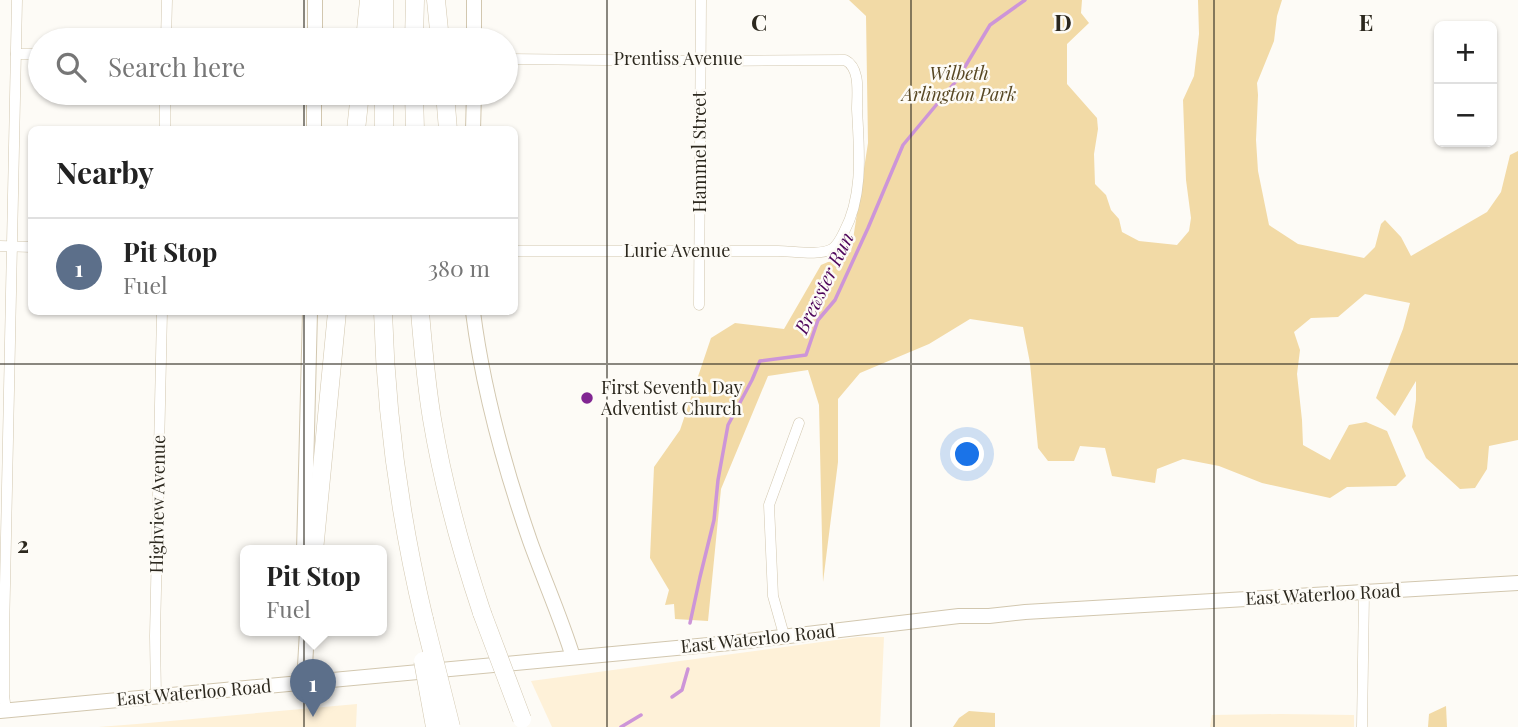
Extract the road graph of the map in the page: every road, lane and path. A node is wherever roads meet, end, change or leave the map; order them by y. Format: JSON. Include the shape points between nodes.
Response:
{"nodes":[{"id":1,"x":17,"y":0,"type":"edge"},
{"id":2,"x":167,"y":0,"type":"edge"},
{"id":3,"x":315,"y":0,"type":"edge"},
{"id":4,"x":369,"y":0,"type":"edge"},
{"id":5,"x":384,"y":0,"type":"edge"},
{"id":6,"x":415,"y":0,"type":"edge"},
{"id":7,"x":436,"y":0,"type":"edge"},
{"id":8,"x":474,"y":0,"type":"edge"},
{"id":9,"x":701,"y":0,"type":"edge"},
{"id":10,"x":166,"y":28,"type":"edge"},
{"id":11,"x":315,"y":28,"type":"edge"},
{"id":12,"x":366,"y":28,"type":"edge"},
{"id":13,"x":384,"y":28,"type":"edge"},
{"id":14,"x":414,"y":28,"type":"edge"},
{"id":15,"x":439,"y":28,"type":"edge"},
{"id":16,"x":474,"y":28,"type":"edge"},
{"id":17,"x":16,"y":54,"type":"junction"},
{"id":18,"x":28,"y":54,"type":"edge"},
{"id":19,"x":518,"y":59,"type":"edge"},
{"id":20,"x":700,"y":61,"type":"junction"},
{"id":21,"x":165,"y":105,"type":"edge"},
{"id":22,"x":314,"y":105,"type":"edge"},
{"id":23,"x":359,"y":105,"type":"edge"},
{"id":24,"x":384,"y":105,"type":"edge"},
{"id":25,"x":414,"y":105,"type":"edge"},
{"id":26,"x":446,"y":105,"type":"edge"},
{"id":27,"x":474,"y":105,"type":"edge"},
{"id":28,"x":165,"y":126,"type":"edge"},
{"id":29,"x":314,"y":126,"type":"edge"},
{"id":30,"x":356,"y":126,"type":"edge"},
{"id":31,"x":384,"y":126,"type":"edge"},
{"id":32,"x":415,"y":126,"type":"edge"},
{"id":33,"x":449,"y":126,"type":"edge"},
{"id":34,"x":473,"y":126,"type":"edge"},
{"id":35,"x":838,"y":244,"type":"joint"},
{"id":36,"x":0,"y":246,"type":"edge"},
{"id":37,"x":13,"y":246,"type":"junction"},
{"id":38,"x":28,"y":247,"type":"edge"},
{"id":39,"x":518,"y":251,"type":"edge"},
{"id":40,"x":700,"y":251,"type":"junction"},
{"id":41,"x":699,"y":305,"type":"dead end"},
{"id":42,"x":162,"y":315,"type":"edge"},
{"id":43,"x":310,"y":315,"type":"edge"},
{"id":44,"x":337,"y":315,"type":"edge"},
{"id":45,"x":383,"y":315,"type":"edge"},
{"id":46,"x":420,"y":315,"type":"edge"},
{"id":47,"x":474,"y":315,"type":"edge"},
{"id":48,"x":799,"y":423,"type":"dead end"},
{"id":49,"x":304,"y":545,"type":"edge"},
{"id":50,"x":315,"y":545,"type":"edge"},
{"id":51,"x":1518,"y":583,"type":"edge"},
{"id":52,"x":1364,"y":593,"type":"junction"},
{"id":53,"x":419,"y":619,"type":"junction"},
{"id":54,"x":784,"y":635,"type":"junction"},
{"id":55,"x":307,"y":636,"type":"edge"},
{"id":56,"x":573,"y":657,"type":"junction"},
{"id":57,"x":304,"y":684,"type":"junction"},
{"id":58,"x":156,"y":697,"type":"junction"},
{"id":59,"x":3,"y":711,"type":"edge"},
{"id":60,"x":524,"y":723,"type":"edge"},
{"id":61,"x":435,"y":727,"type":"edge"},
{"id":62,"x":451,"y":727,"type":"edge"},
{"id":63,"x":1362,"y":727,"type":"edge"}],
"edges":[{"from":1,"to":17,"type":"street"},
{"from":2,"to":10,"type":"street"},
{"from":3,"to":11,"type":"main road"},
{"from":4,"to":12,"type":"highway"},
{"from":5,"to":13,"type":"highway"},
{"from":6,"to":14,"type":"highway"},
{"from":7,"to":15,"type":"highway"},
{"from":8,"to":16,"type":"main road"},
{"from":9,"to":20,"type":"street","name":"Hammel Street"},
{"from":17,"to":18,"type":"street"},
{"from":17,"to":37,"type":"street"},
{"from":19,"to":20,"type":"street","name":"Prentiss Avenue"},
{"from":20,"to":35,"type":"street","name":"Prentiss Avenue","via":[[849,62],[857,81],[858,176],[856,200]]},
{"from":20,"to":40,"type":"street","name":"Hammel Street"},
{"from":21,"to":28,"type":"street"},
{"from":22,"to":29,"type":"main road"},
{"from":23,"to":30,"type":"highway"},
{"from":24,"to":31,"type":"highway"},
{"from":25,"to":32,"type":"highway"},
{"from":26,"to":33,"type":"highway"},
{"from":27,"to":34,"type":"main road"},
{"from":35,"to":40,"type":"street","name":"Lurie Avenue","via":[[811,253]]},
{"from":36,"to":37,"type":"street"},
{"from":37,"to":38,"type":"street"},
{"from":37,"to":59,"type":"street"},
{"from":39,"to":40,"type":"street","name":"Lurie Avenue"},
{"from":40,"to":41,"type":"street","name":"Hammel Street"},
{"from":42,"to":58,"type":"street","name":"Highview Avenue"},
{"from":43,"to":49,"type":"main road"},
{"from":44,"to":50,"type":"highway"},
{"from":45,"to":53,"type":"highway","via":[[390,436]]},
{"from":46,"to":60,"type":"highway","bridge":true,"via":[[435,432],[456,527],[482,613]]},
{"from":47,"to":56,"type":"main road","via":[[487,395],[507,470]]},
{"from":48,"to":54,"type":"street","via":[[769,505],[773,596]]},
{"from":51,"to":52,"type":"main road","name":"East Waterloo Road"},
{"from":52,"to":54,"type":"main road","name":"East Waterloo Road","via":[[959,616]]},
{"from":52,"to":63,"type":"street"},
{"from":53,"to":61,"type":"highway","bridge":true},
{"from":53,"to":62,"type":"highway","bridge":true},
{"from":54,"to":56,"type":"main road","name":"East Waterloo Road"},
{"from":55,"to":57,"type":"main road"},
{"from":56,"to":57,"type":"main road","name":"East Waterloo Road"},
{"from":57,"to":58,"type":"main road","name":"East Waterloo Road"},
{"from":58,"to":59,"type":"main road","name":"East Waterloo Road"}]}
